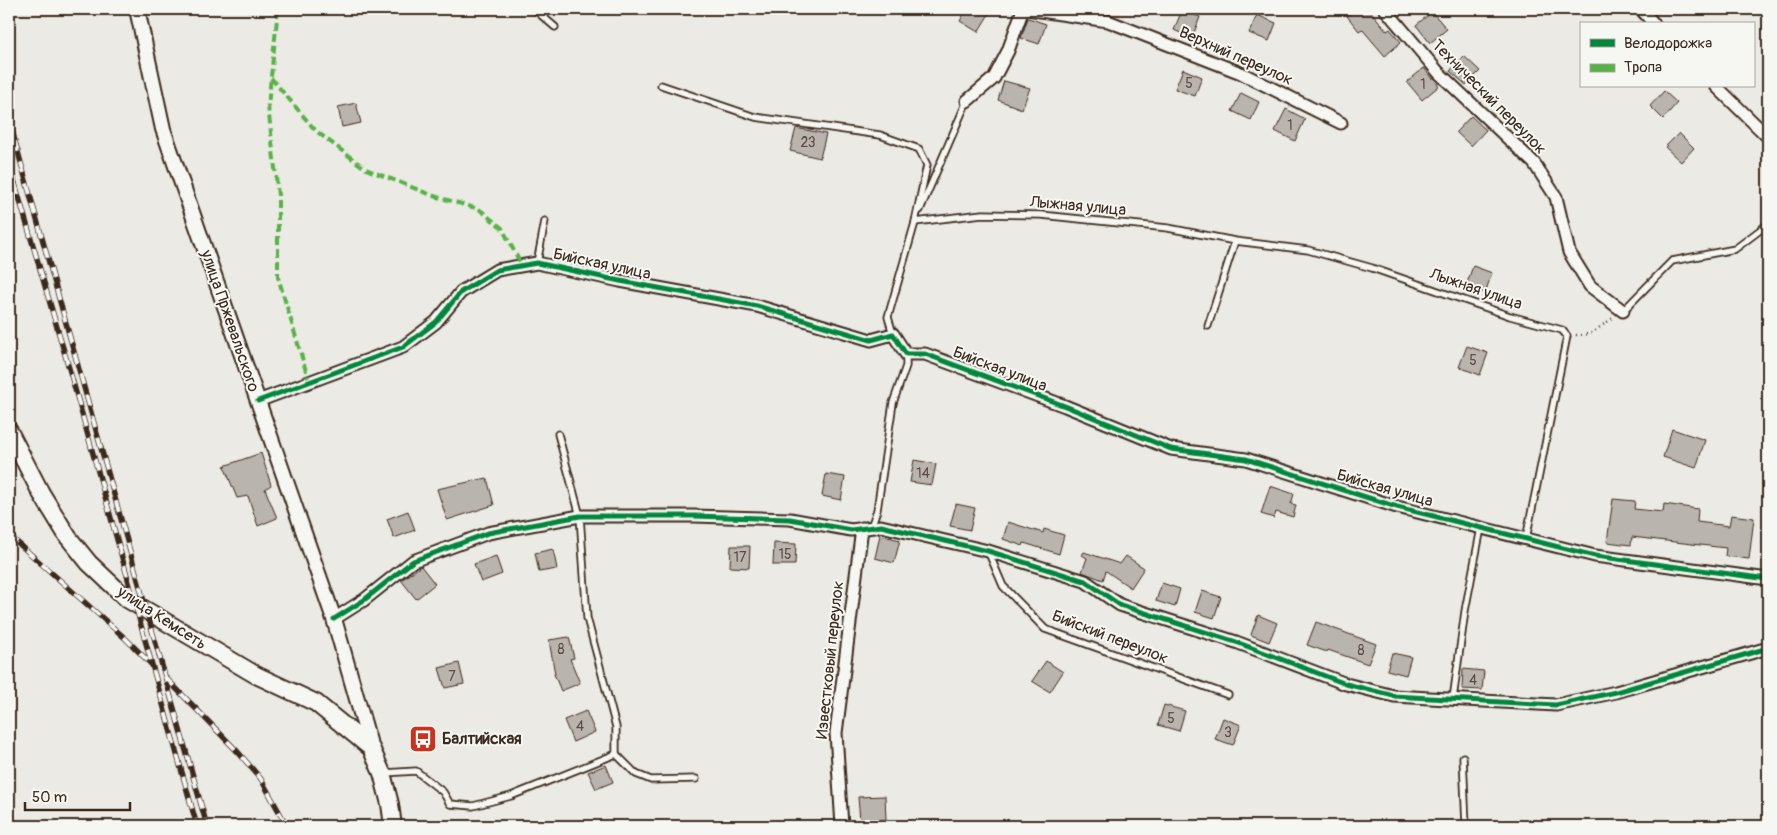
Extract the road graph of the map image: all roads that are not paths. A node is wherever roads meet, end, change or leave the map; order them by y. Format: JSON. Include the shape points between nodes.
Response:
{"nodes":[{"id":1,"x":137,"y":9,"type":"edge"},
{"id":2,"x":534,"y":9,"type":"edge"},
{"id":3,"x":1023,"y":9,"type":"edge"},
{"id":4,"x":1027,"y":9,"type":"edge"},
{"id":5,"x":1385,"y":9,"type":"edge"},
{"id":6,"x":1641,"y":9,"type":"edge"},
{"id":7,"x":1652,"y":22,"type":"edge"},
{"id":8,"x":555,"y":27,"type":"dead end"},
{"id":9,"x":661,"y":85,"type":"dead end"},
{"id":10,"x":1718,"y":88,"type":"edge"},
{"id":11,"x":967,"y":101,"type":"joint"},
{"id":12,"x":1341,"y":123,"type":"dead end"},
{"id":13,"x":1768,"y":137,"type":"edge"},
{"id":14,"x":545,"y":221,"type":"dead end"},
{"id":15,"x":915,"y":222,"type":"junction"},
{"id":16,"x":1768,"y":224,"type":"edge"},
{"id":17,"x":1235,"y":241,"type":"junction"},
{"id":18,"x":537,"y":263,"type":"junction"},
{"id":19,"x":1623,"y":311,"type":"joint"},
{"id":20,"x":1208,"y":326,"type":"dead end"},
{"id":21,"x":893,"y":334,"type":"junction"},
{"id":22,"x":906,"y":354,"type":"junction"},
{"id":23,"x":258,"y":400,"type":"junction"},
{"id":24,"x":9,"y":431,"type":"edge"},
{"id":25,"x":558,"y":434,"type":"dead end"},
{"id":26,"x":580,"y":516,"type":"junction"},
{"id":27,"x":867,"y":528,"type":"junction"},
{"id":28,"x":1481,"y":528,"type":"junction"},
{"id":29,"x":1526,"y":539,"type":"junction"},
{"id":30,"x":988,"y":551,"type":"junction"},
{"id":31,"x":1768,"y":579,"type":"edge"},
{"id":32,"x":334,"y":619,"type":"junction"},
{"id":33,"x":1768,"y":648,"type":"edge"},
{"id":34,"x":1228,"y":695,"type":"dead end"},
{"id":35,"x":1453,"y":699,"type":"junction"},
{"id":36,"x":371,"y":748,"type":"junction"},
{"id":37,"x":616,"y":754,"type":"junction"},
{"id":38,"x":1463,"y":757,"type":"dead end"},
{"id":39,"x":382,"y":773,"type":"junction"},
{"id":40,"x":696,"y":779,"type":"dead end"},
{"id":41,"x":393,"y":826,"type":"edge"},
{"id":42,"x":842,"y":826,"type":"edge"},
{"id":43,"x":1466,"y":826,"type":"edge"}],
"edges":[{"from":1,"to":23,"type":"street","name":"улица Пржевальского","via":[[163,129]]},
{"from":2,"to":8,"type":"lane"},
{"from":3,"to":11,"type":"street","via":[[994,78]]},
{"from":4,"to":12,"type":"street","name":"Верхний переулок","via":[[1108,20],[1241,73]]},
{"from":5,"to":19,"type":"street","name":"Технический переулок","via":[[1439,73],[1534,163],[1556,197],[1568,252],[1590,286]]},
{"from":6,"to":7,"type":"street"},
{"from":9,"to":15,"type":"lane","via":[[755,117],[880,135],[919,149],[927,165]]},
{"from":10,"to":13,"type":"street"},
{"from":11,"to":15,"type":"lane"},
{"from":14,"to":18,"type":"lane"},
{"from":15,"to":17,"type":"lane","name":"Лыжная улица","via":[[982,214],[1041,215],[1168,228]]},
{"from":15,"to":21,"type":"lane","via":[[888,317]]},
{"from":16,"to":19,"type":"lane","via":[[1735,249],[1672,261]]},
{"from":17,"to":20,"type":"lane"},
{"from":17,"to":29,"type":"lane","name":"Лыжная улица","via":[[1308,250],[1562,330],[1566,336]]},
{"from":18,"to":21,"type":"street","name":"Бийская улица","via":[[757,306],[871,340]]},
{"from":18,"to":23,"type":"street","name":"Бийская улица","via":[[497,270],[461,292],[436,322],[403,346]]},
{"from":21,"to":22,"type":"street"},
{"from":22,"to":27,"type":"lane","name":"Известковый переулок","via":[[906,366],[893,402],[877,510]]},
{"from":22,"to":28,"type":"street","name":"Бийская улица","via":[[925,354],[1171,449],[1246,459],[1397,507]]},
{"from":23,"to":32,"type":"street","name":"улица Пржевальского"},
{"from":24,"to":36,"type":"main road","name":"улица Кемсеть","via":[[68,537],[127,599],[256,675],[316,703]]},
{"from":25,"to":26,"type":"lane"},
{"from":26,"to":27,"type":"street","via":[[790,519],[851,530]]},
{"from":26,"to":32,"type":"street","via":[[488,533],[412,562]]},
{"from":26,"to":37,"type":"lane","via":[[587,618],[616,728]]},
{"from":27,"to":30,"type":"street","via":[[881,526]]},
{"from":27,"to":42,"type":"street","name":"Известковый переулок","via":[[836,733]]},
{"from":28,"to":29,"type":"street","name":"Бийская улица"},
{"from":28,"to":35,"type":"lane"},
{"from":29,"to":31,"type":"street","name":"Бийская улица","via":[[1595,556]]},
{"from":30,"to":34,"type":"lane","name":"Бийский переулок","via":[[1003,586],[1045,629]]},
{"from":30,"to":35,"type":"street","via":[[1085,582],[1120,605],[1236,642],[1346,684],[1394,696]]},
{"from":32,"to":36,"type":"street","name":"улица Пржевальского"},
{"from":33,"to":35,"type":"street","via":[[1616,692],[1556,705]]},
{"from":36,"to":39,"type":"main road","name":"улица Пржевальского"},
{"from":37,"to":39,"type":"lane","via":[[511,796],[472,806],[450,804],[443,792],[416,771]]},
{"from":37,"to":40,"type":"lane","via":[[636,774],[651,780]]},
{"from":38,"to":43,"type":"lane"},
{"from":39,"to":41,"type":"main road","name":"улица Пржевальского"}]}
